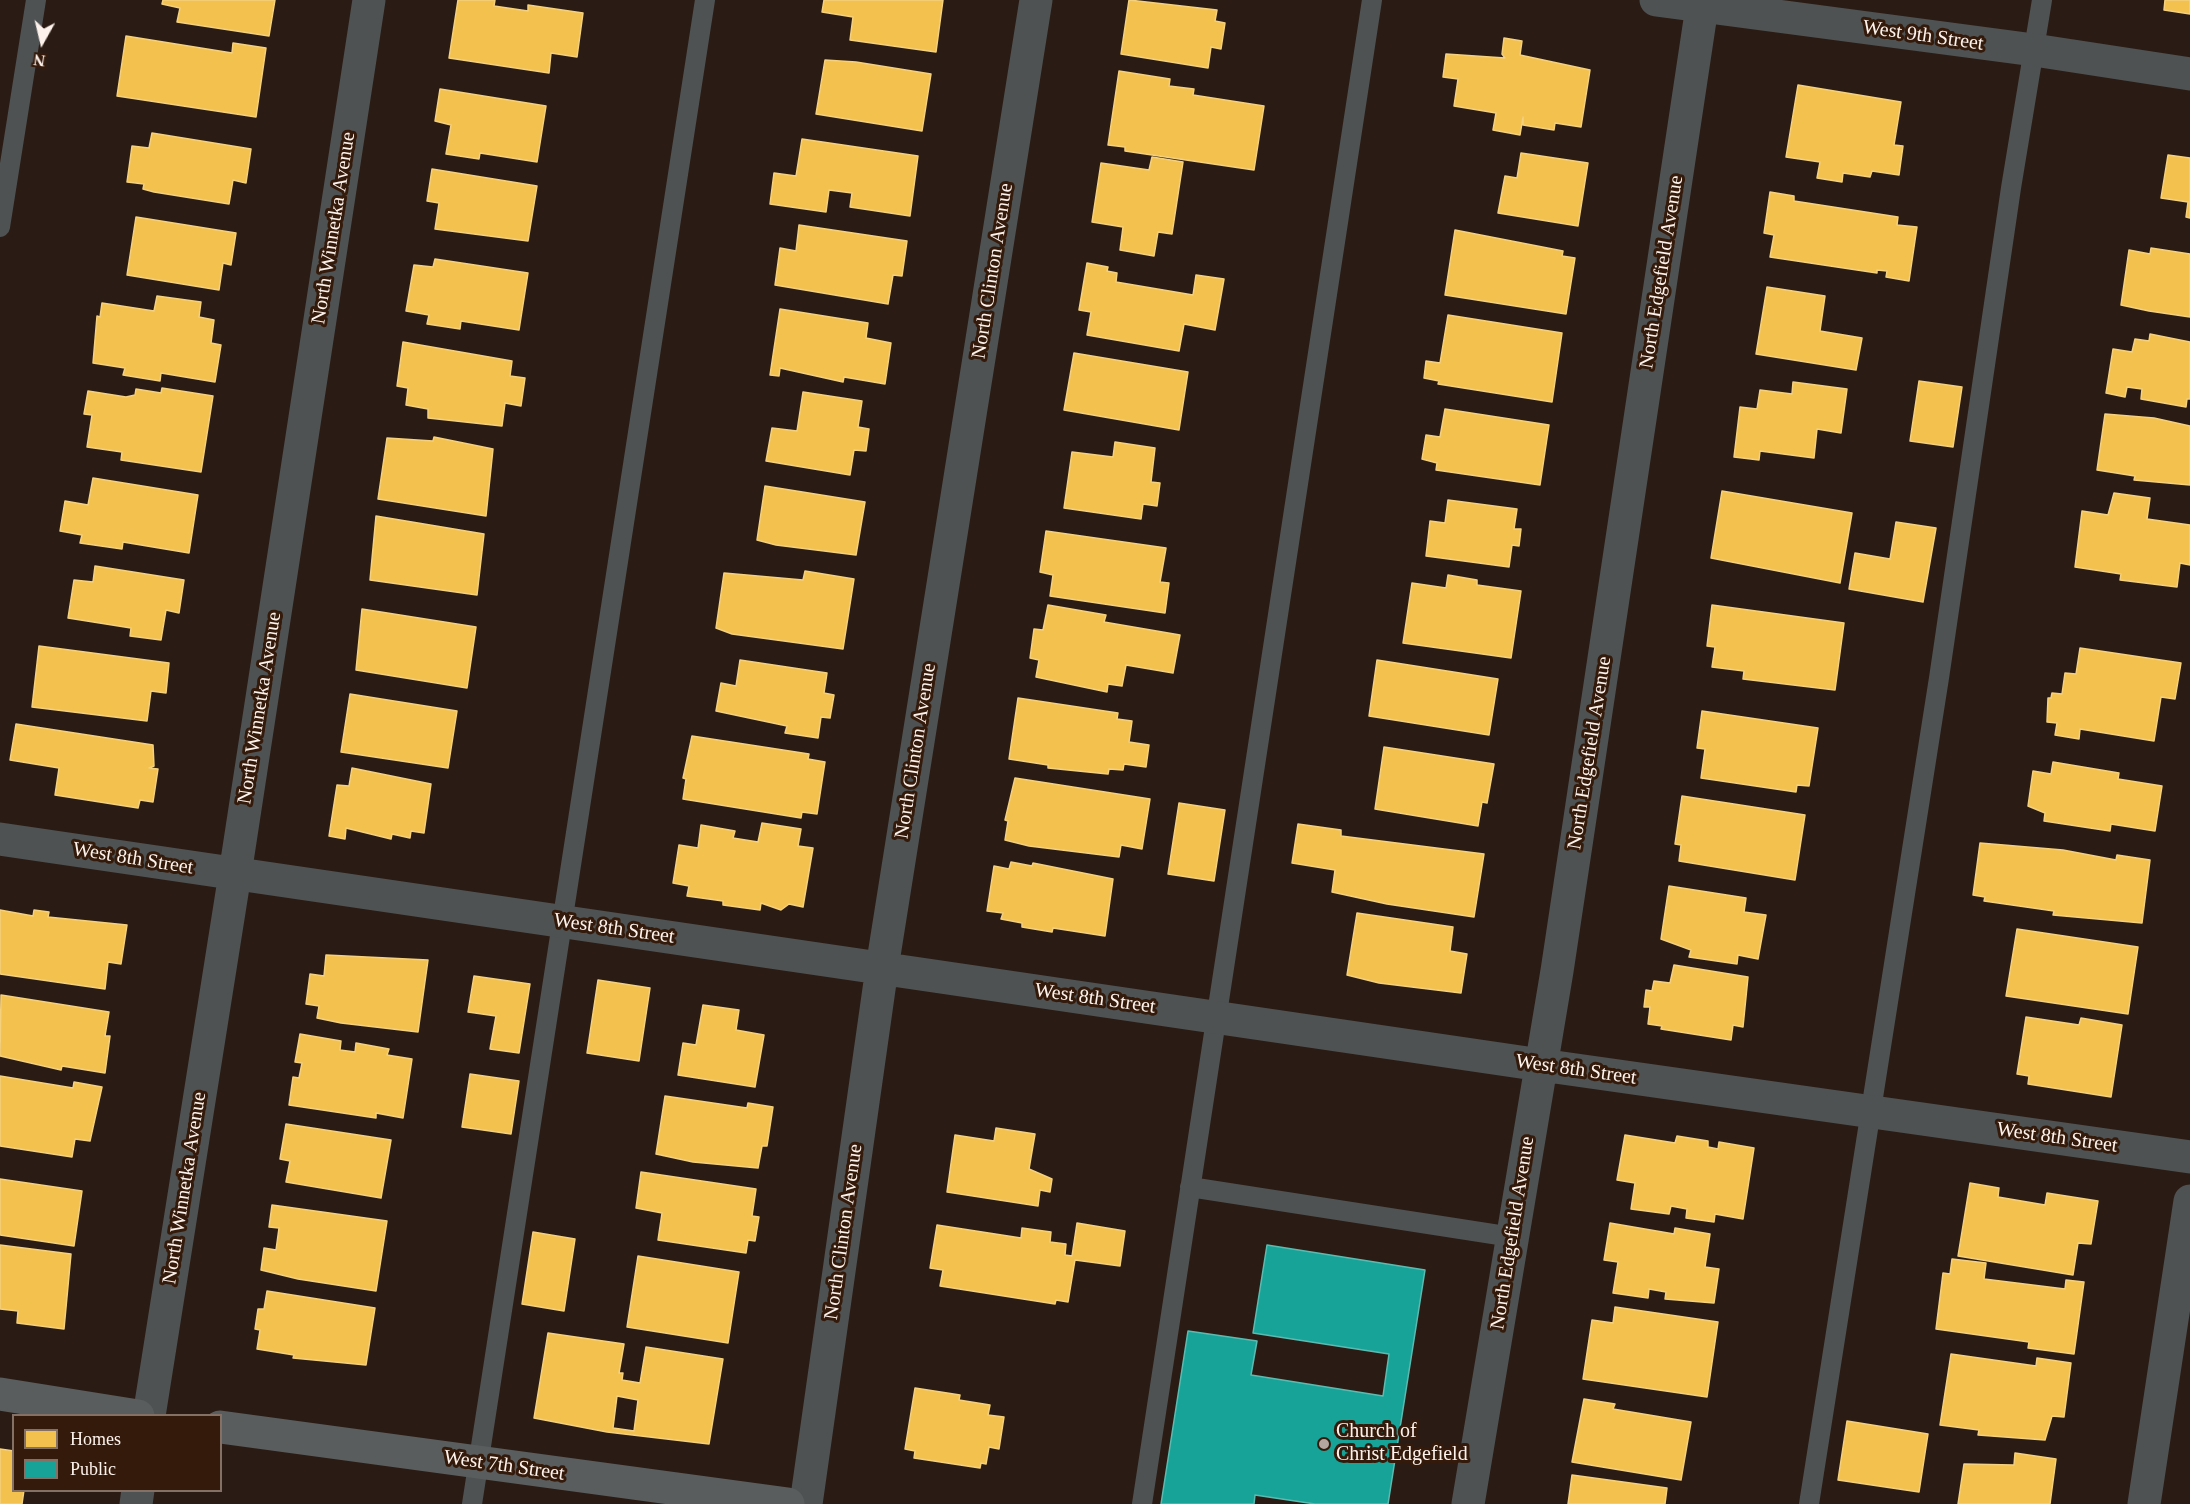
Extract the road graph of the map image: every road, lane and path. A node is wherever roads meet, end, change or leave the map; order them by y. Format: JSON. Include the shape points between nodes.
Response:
{"nodes":[{"id":1,"x":36,"y":0,"type":"edge"},
{"id":2,"x":369,"y":0,"type":"edge"},
{"id":3,"x":705,"y":0,"type":"edge"},
{"id":4,"x":1036,"y":0,"type":"edge"},
{"id":5,"x":1372,"y":0,"type":"edge"},
{"id":6,"x":1656,"y":0,"type":"edge"},
{"id":7,"x":2042,"y":0,"type":"edge"},
{"id":8,"x":1703,"y":3,"type":"edge"},
{"id":9,"x":2034,"y":50,"type":"junction"},
{"id":10,"x":2190,"y":74,"type":"edge"},
{"id":11,"x":0,"y":227,"type":"edge"},
{"id":12,"x":0,"y":838,"type":"edge"},
{"id":13,"x":235,"y":874,"type":"junction"},
{"id":14,"x":562,"y":921,"type":"junction"},
{"id":15,"x":882,"y":968,"type":"junction"},
{"id":16,"x":1216,"y":1017,"type":"junction"},
{"id":17,"x":1541,"y":1065,"type":"junction"},
{"id":18,"x":1871,"y":1111,"type":"junction"},
{"id":19,"x":2190,"y":1157,"type":"edge"},
{"id":20,"x":1190,"y":1187,"type":"junction"},
{"id":21,"x":2190,"y":1201,"type":"edge"},
{"id":22,"x":1512,"y":1237,"type":"junction"},
{"id":23,"x":0,"y":1394,"type":"edge"},
{"id":24,"x":125,"y":1414,"type":"edge"},
{"id":25,"x":149,"y":1414,"type":"edge"},
{"id":26,"x":222,"y":1427,"type":"edge"},
{"id":27,"x":478,"y":1463,"type":"junction"},
{"id":28,"x":472,"y":1504,"type":"edge"},
{"id":29,"x":788,"y":1504,"type":"edge"},
{"id":30,"x":806,"y":1504,"type":"edge"},
{"id":31,"x":1142,"y":1504,"type":"edge"},
{"id":32,"x":1468,"y":1504,"type":"edge"},
{"id":33,"x":1809,"y":1504,"type":"edge"},
{"id":34,"x":2144,"y":1504,"type":"edge"}],
"edges":[{"from":1,"to":11,"type":"lane"},
{"from":2,"to":13,"type":"street","name":"North Winnetka Avenue"},
{"from":3,"to":14,"type":"lane"},
{"from":4,"to":15,"type":"street","name":"North Clinton Avenue"},
{"from":5,"to":16,"type":"lane"},
{"from":6,"to":8,"type":"street","name":"West 9th Street"},
{"from":7,"to":9,"type":"lane"},
{"from":8,"to":9,"type":"street","name":"West 9th Street"},
{"from":8,"to":17,"type":"street","name":"North Edgefield Avenue"},
{"from":9,"to":10,"type":"street","name":"West 9th Street"},
{"from":9,"to":18,"type":"lane"},
{"from":12,"to":13,"type":"street","name":"West 8th Street"},
{"from":13,"to":14,"type":"street","name":"West 8th Street"},
{"from":13,"to":25,"type":"street","name":"North Winnetka Avenue"},
{"from":14,"to":15,"type":"street","name":"West 8th Street"},
{"from":14,"to":27,"type":"lane"},
{"from":15,"to":16,"type":"street","name":"West 8th Street"},
{"from":15,"to":30,"type":"street","name":"North Clinton Avenue"},
{"from":16,"to":17,"type":"street","name":"West 8th Street"},
{"from":16,"to":20,"type":"lane"},
{"from":17,"to":18,"type":"street","name":"West 8th Street"},
{"from":17,"to":22,"type":"street","name":"North Edgefield Avenue"},
{"from":18,"to":19,"type":"street","name":"West 8th Street"},
{"from":18,"to":33,"type":"lane"},
{"from":20,"to":22,"type":"lane"},
{"from":20,"to":31,"type":"lane"},
{"from":21,"to":34,"type":"street"},
{"from":22,"to":32,"type":"street","name":"North Edgefield Avenue"},
{"from":23,"to":24,"type":"street"},
{"from":26,"to":27,"type":"street","name":"West 7th Street"},
{"from":27,"to":28,"type":"lane"},
{"from":27,"to":29,"type":"street","name":"West 7th Street"}]}
